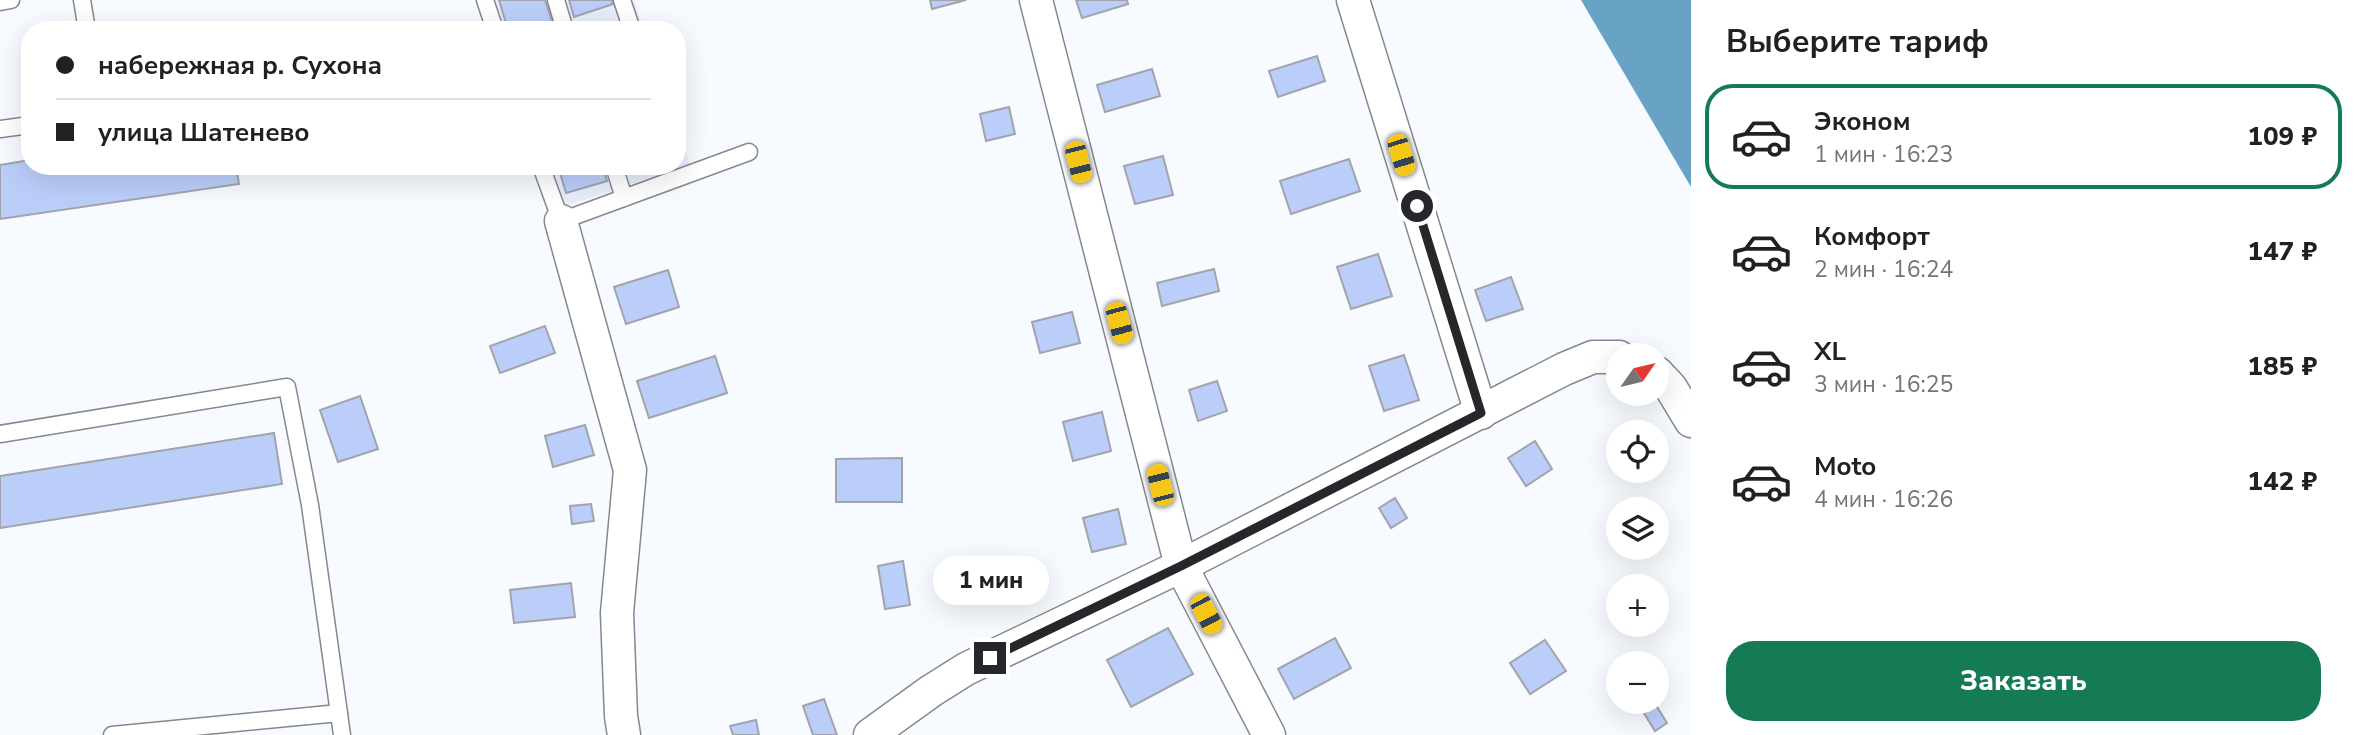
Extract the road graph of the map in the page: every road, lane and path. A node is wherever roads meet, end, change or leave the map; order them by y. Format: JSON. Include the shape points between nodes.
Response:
{"nodes":[{"id":1,"x":11,"y":0,"type":"edge"},
{"id":2,"x":82,"y":0,"type":"edge"},
{"id":3,"x":485,"y":0,"type":"edge"},
{"id":4,"x":556,"y":0,"type":"edge"},
{"id":5,"x":622,"y":0,"type":"edge"},
{"id":6,"x":1037,"y":0,"type":"edge"},
{"id":7,"x":1353,"y":0,"type":"edge"},
{"id":8,"x":0,"y":2,"type":"edge"},
{"id":9,"x":86,"y":21,"type":"edge"},
{"id":10,"x":492,"y":21,"type":"edge"},
{"id":11,"x":562,"y":21,"type":"edge"},
{"id":12,"x":629,"y":21,"type":"edge"},
{"id":13,"x":21,"y":126,"type":"edge"},
{"id":14,"x":0,"y":130,"type":"edge"},
{"id":15,"x":749,"y":152,"type":"dead end"},
{"id":16,"x":544,"y":175,"type":"edge"},
{"id":17,"x":617,"y":175,"type":"edge"},
{"id":18,"x":624,"y":198,"type":"junction"},
{"id":19,"x":561,"y":221,"type":"junction"},
{"id":20,"x":1606,"y":357,"type":"edge"},
{"id":21,"x":1670,"y":387,"type":"edge"},
{"id":22,"x":1481,"y":413,"type":"junction"},
{"id":23,"x":1691,"y":421,"type":"edge"},
{"id":24,"x":0,"y":434,"type":"edge"},
{"id":25,"x":1181,"y":566,"type":"junction"},
{"id":26,"x":339,"y":713,"type":"junction"},
{"id":27,"x":112,"y":735,"type":"edge"},
{"id":28,"x":342,"y":735,"type":"edge"},
{"id":29,"x":624,"y":735,"type":"edge"},
{"id":30,"x":870,"y":735,"type":"edge"},
{"id":31,"x":1269,"y":735,"type":"edge"}],
"edges":[{"from":1,"to":8,"type":"lane"},
{"from":2,"to":9,"type":"lane"},
{"from":3,"to":10,"type":"lane"},
{"from":4,"to":11,"type":"lane"},
{"from":5,"to":12,"type":"lane"},
{"from":6,"to":25,"type":"street"},
{"from":7,"to":22,"type":"street"},
{"from":13,"to":14,"type":"lane"},
{"from":15,"to":18,"type":"lane"},
{"from":16,"to":19,"type":"lane"},
{"from":17,"to":18,"type":"lane"},
{"from":18,"to":19,"type":"lane"},
{"from":19,"to":29,"type":"street","via":[[630,470],[617,613]]},
{"from":20,"to":22,"type":"street","via":[[1592,357],[1564,369]]},
{"from":21,"to":23,"type":"street"},
{"from":22,"to":25,"type":"street"},
{"from":24,"to":26,"type":"lane","via":[[287,387],[310,505]]},
{"from":25,"to":30,"type":"street","via":[[966,669]]},
{"from":25,"to":31,"type":"street"},
{"from":26,"to":27,"type":"lane"},
{"from":26,"to":28,"type":"lane"}]}
